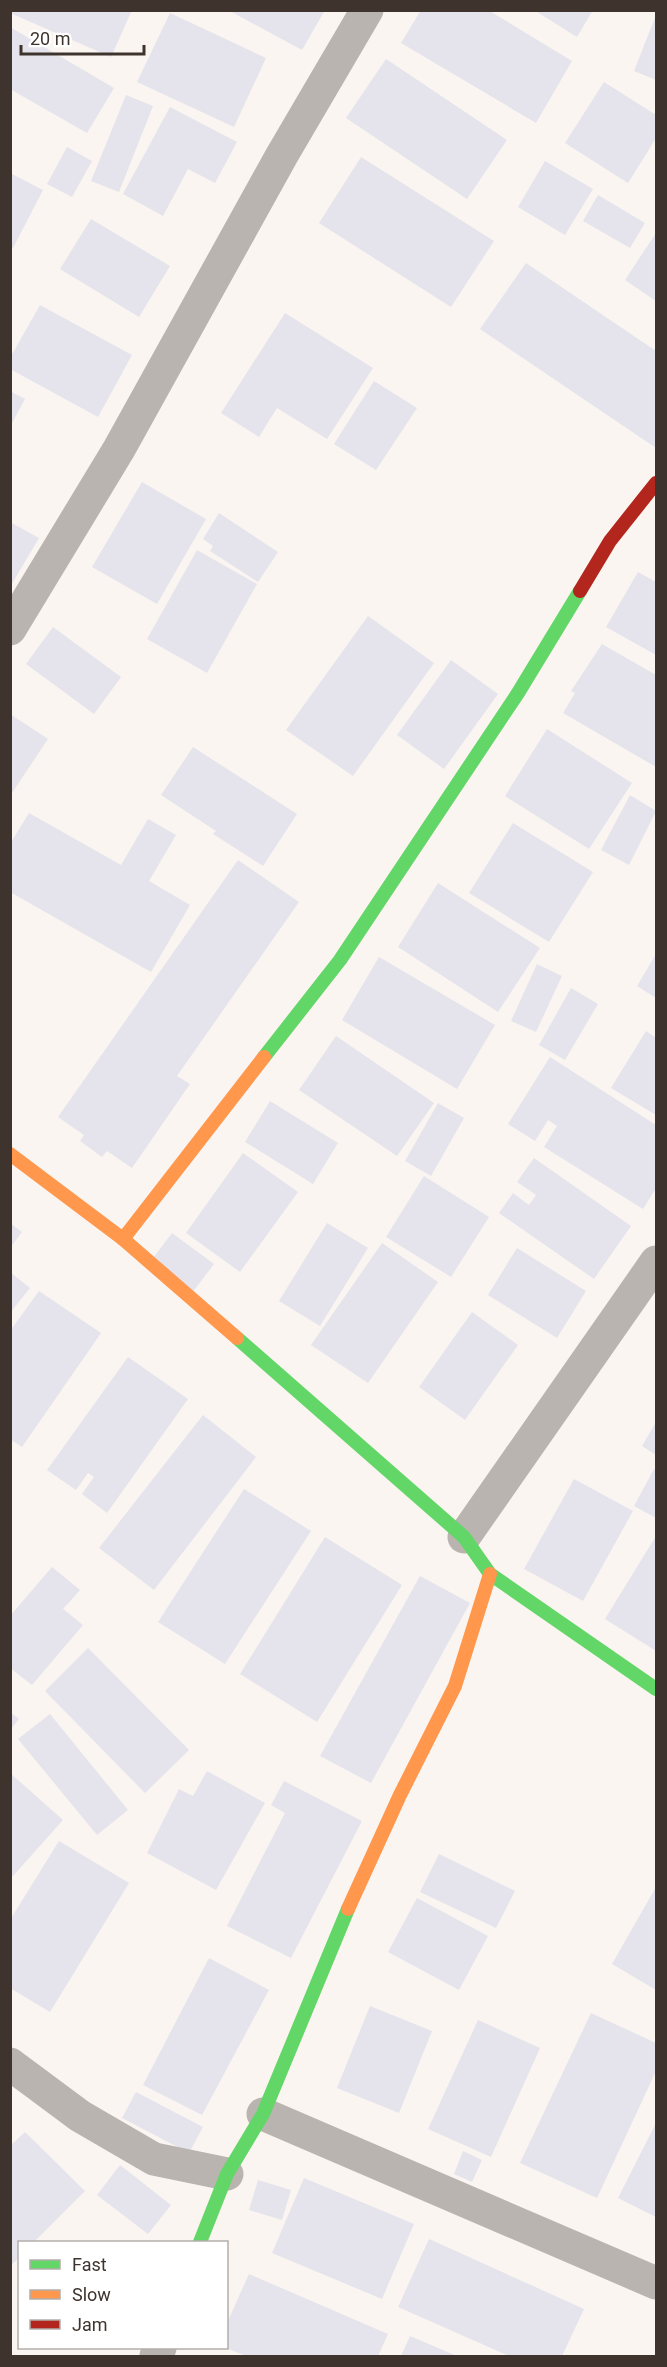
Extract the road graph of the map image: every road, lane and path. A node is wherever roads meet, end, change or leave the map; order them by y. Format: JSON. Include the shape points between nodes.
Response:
{"nodes":[{"id":1,"x":367,"y":10,"type":"edge"},
{"id":2,"x":657,"y":483,"type":"edge"},
{"id":3,"x":10,"y":629,"type":"edge"},
{"id":4,"x":10,"y":1154,"type":"edge"},
{"id":5,"x":123,"y":1239,"type":"junction"},
{"id":6,"x":657,"y":1262,"type":"edge"},
{"id":7,"x":464,"y":1537,"type":"junction"},
{"id":8,"x":490,"y":1574,"type":"junction"},
{"id":9,"x":657,"y":1689,"type":"edge"},
{"id":10,"x":10,"y":2064,"type":"edge"},
{"id":11,"x":263,"y":2114,"type":"junction"},
{"id":12,"x":227,"y":2174,"type":"junction"},
{"id":13,"x":200,"y":2241,"type":"edge"},
{"id":14,"x":657,"y":2283,"type":"edge"}],
"edges":[{"from":1,"to":3,"type":"street","via":[[119,449]]},
{"from":2,"to":5,"type":"street","via":[[610,540],[519,693],[340,960]]},
{"from":4,"to":5,"type":"street"},
{"from":5,"to":7,"type":"street"},
{"from":6,"to":7,"type":"street"},
{"from":7,"to":8,"type":"street"},
{"from":8,"to":9,"type":"street"},
{"from":8,"to":11,"type":"street","via":[[455,1686],[333,1941]]},
{"from":10,"to":12,"type":"street","via":[[80,2116],[154,2158]]},
{"from":11,"to":12,"type":"street"},
{"from":11,"to":14,"type":"street"},
{"from":12,"to":13,"type":"street"}]}
